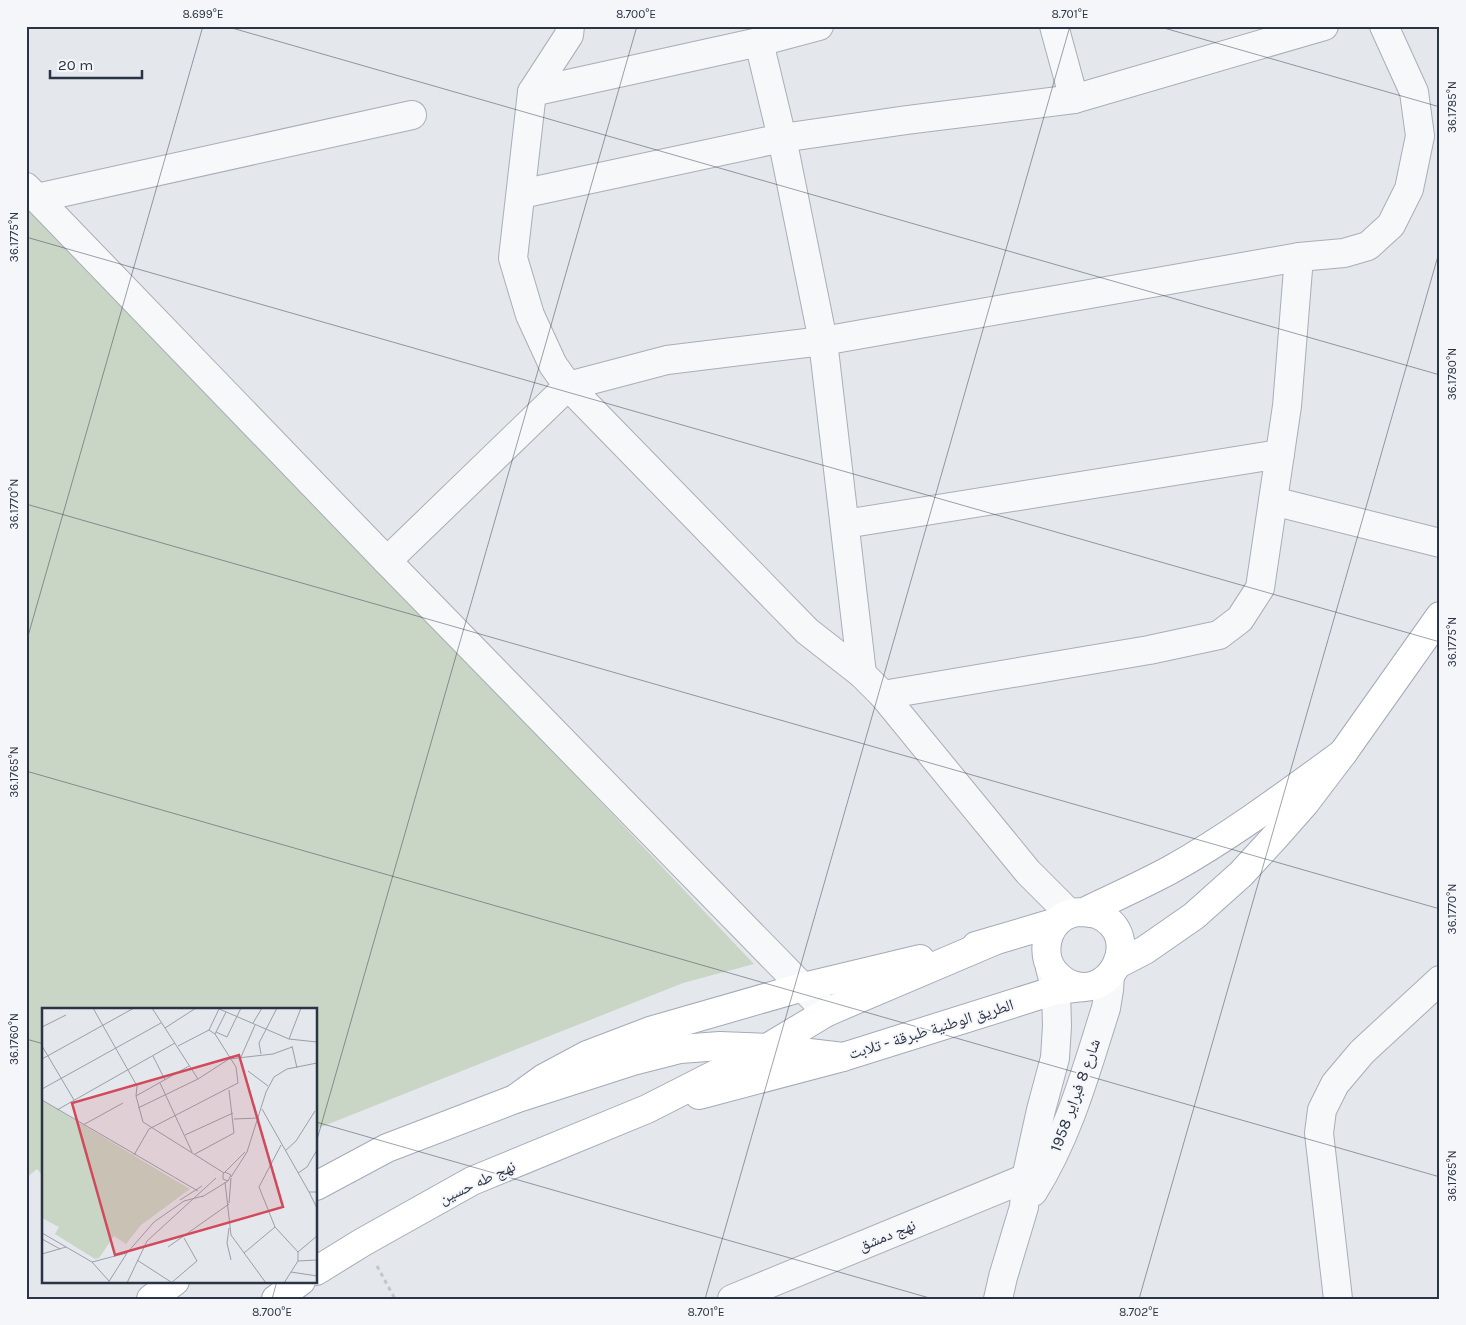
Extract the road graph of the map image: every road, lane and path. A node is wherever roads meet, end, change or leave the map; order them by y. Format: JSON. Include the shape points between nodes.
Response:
{"nodes":[{"id":1,"x":570,"y":26,"type":"edge"},
{"id":2,"x":1054,"y":26,"type":"edge"},
{"id":3,"x":1324,"y":26,"type":"edge"},
{"id":4,"x":1384,"y":26,"type":"edge"},
{"id":5,"x":813,"y":27,"type":"edge"},
{"id":6,"x":760,"y":42,"type":"junction"},
{"id":7,"x":532,"y":92,"type":"junction"},
{"id":8,"x":1074,"y":99,"type":"junction"},
{"id":9,"x":412,"y":115,"type":"dead end"},
{"id":10,"x":782,"y":138,"type":"junction"},
{"id":11,"x":31,"y":193,"type":"edge"},
{"id":12,"x":521,"y":194,"type":"junction"},
{"id":13,"x":1300,"y":257,"type":"junction"},
{"id":14,"x":823,"y":341,"type":"junction"},
{"id":15,"x":568,"y":386,"type":"junction"},
{"id":16,"x":1280,"y":454,"type":"junction"},
{"id":17,"x":1273,"y":500,"type":"junction"},
{"id":18,"x":844,"y":524,"type":"junction"},
{"id":19,"x":1440,"y":543,"type":"edge"},
{"id":20,"x":387,"y":562,"type":"junction"},
{"id":21,"x":1440,"y":616,"type":"edge"},
{"id":22,"x":862,"y":674,"type":"junction"},
{"id":23,"x":883,"y":695,"type":"junction"},
{"id":24,"x":1343,"y":753,"type":"junction"},
{"id":25,"x":1070,"y":916,"type":"junction"},
{"id":26,"x":994,"y":942,"type":"junction"},
{"id":27,"x":1114,"y":970,"type":"junction"},
{"id":28,"x":1053,"y":979,"type":"junction"},
{"id":29,"x":1440,"y":980,"type":"edge"},
{"id":30,"x":803,"y":986,"type":"junction"},
{"id":31,"x":827,"y":1012,"type":"junction"},
{"id":32,"x":767,"y":1048,"type":"junction"},
{"id":33,"x":843,"y":1057,"type":"junction"},
{"id":34,"x":515,"y":1099,"type":"junction"},
{"id":35,"x":647,"y":1109,"type":"junction"},
{"id":36,"x":1035,"y":1177,"type":"junction"},
{"id":37,"x":318,"y":1185,"type":"edge"},
{"id":38,"x":363,"y":1242,"type":"junction"},
{"id":39,"x":318,"y":1270,"type":"edge"},
{"id":40,"x":174,"y":1282,"type":"edge"},
{"id":41,"x":300,"y":1282,"type":"edge"},
{"id":42,"x":151,"y":1299,"type":"edge"},
{"id":43,"x":276,"y":1299,"type":"edge"},
{"id":44,"x":395,"y":1299,"type":"edge"},
{"id":45,"x":732,"y":1299,"type":"edge"},
{"id":46,"x":998,"y":1299,"type":"edge"},
{"id":47,"x":1338,"y":1299,"type":"edge"}],
"edges":[{"from":1,"to":7,"type":"street","via":[[569,35]]},
{"from":2,"to":8,"type":"street"},
{"from":3,"to":8,"type":"street"},
{"from":4,"to":13,"type":"street","via":[[1414,92],[1420,136],[1408,189],[1392,226],[1368,246],[1344,253]]},
{"from":5,"to":6,"type":"street"},
{"from":6,"to":7,"type":"street"},
{"from":6,"to":10,"type":"street"},
{"from":7,"to":12,"type":"street"},
{"from":8,"to":10,"type":"street"},
{"from":9,"to":11,"type":"street"},
{"from":10,"to":12,"type":"street"},
{"from":10,"to":14,"type":"street"},
{"from":11,"to":20,"type":"street"},
{"from":12,"to":15,"type":"street","via":[[513,258],[530,315],[553,365]]},
{"from":13,"to":14,"type":"street"},
{"from":13,"to":16,"type":"street"},
{"from":14,"to":15,"type":"street","via":[[667,360]]},
{"from":14,"to":18,"type":"street"},
{"from":15,"to":20,"type":"street"},
{"from":15,"to":22,"type":"street","via":[[807,631]]},
{"from":16,"to":17,"type":"street"},
{"from":16,"to":18,"type":"street"},
{"from":17,"to":19,"type":"street"},
{"from":17,"to":23,"type":"street","via":[[1260,588],[1240,619],[1219,635]]},
{"from":18,"to":22,"type":"street"},
{"from":20,"to":30,"type":"street"},
{"from":21,"to":24,"type":"main road","name":"الطريق الوطنية طبرقة - تلابت"},
{"from":22,"to":23,"type":"street"},
{"from":23,"to":25,"type":"street","via":[[1028,872]]},
{"from":24,"to":25,"type":"main road","name":"الطريق الوطنية طبرقة - تلابت","via":[[1221,839],[1169,870]]},
{"from":24,"to":27,"type":"main road","name":"الطريق الوطنية طبرقة - تلابت","via":[[1305,803],[1241,874],[1194,916]]},
{"from":25,"to":26,"type":"main road","name":"الطريق الوطنية طبرقة - تلابت"},
{"from":25,"to":27,"type":"main road","via":[[1098,915],[1111,923],[1121,950]]},
{"from":25,"to":28,"type":"main road","via":[[1048,936],[1045,952]]},
{"from":26,"to":30,"type":"main road","name":"الطريق الوطنية طبرقة - تلابت"},
{"from":26,"to":31,"type":"main road"},
{"from":27,"to":28,"type":"main road","via":[[1098,984],[1083,987]]},
{"from":27,"to":36,"type":"street","name":"شارع 8 فبراير 1958","via":[[1106,1008],[1071,1115]]},
{"from":28,"to":33,"type":"main road","name":"الطريق الوطنية طبرقة - تلابت"},
{"from":28,"to":36,"type":"street","name":"شارع 8 فبراير 1958","via":[[1058,1026],[1055,1058],[1041,1110]]},
{"from":29,"to":47,"type":"street","via":[[1362,1052],[1335,1084],[1322,1110],[1319,1134]]},
{"from":30,"to":31,"type":"street"},
{"from":30,"to":34,"type":"main road","name":"الطريق الوطنية طبرقة - تلابت","via":[[650,1031],[587,1055],[544,1078]]},
{"from":31,"to":32,"type":"main road"},
{"from":32,"to":33,"type":"main road","name":"الطريق الوطنية طبرقة - تلابت"},
{"from":32,"to":34,"type":"main road","name":"الطريق الوطنية طبرقة - تلابت","via":[[720,1046],[680,1049]]},
{"from":32,"to":35,"type":"main road"},
{"from":33,"to":35,"type":"main road"},
{"from":34,"to":37,"type":"main road","name":"الطريق الوطنية طبرقة - تلابت","via":[[387,1148]]},
{"from":35,"to":38,"type":"main road","name":"نهج طه حسين","via":[[472,1181]]},
{"from":36,"to":45,"type":"street","name":"نهج دمشق"},
{"from":36,"to":46,"type":"street","name":"شارع 8 فبراير 1958"},
{"from":38,"to":39,"type":"main road","name":"نهج طه حسين"},
{"from":38,"to":44,"type":"path"},
{"from":40,"to":42,"type":"main road"},
{"from":41,"to":43,"type":"main road"}]}
